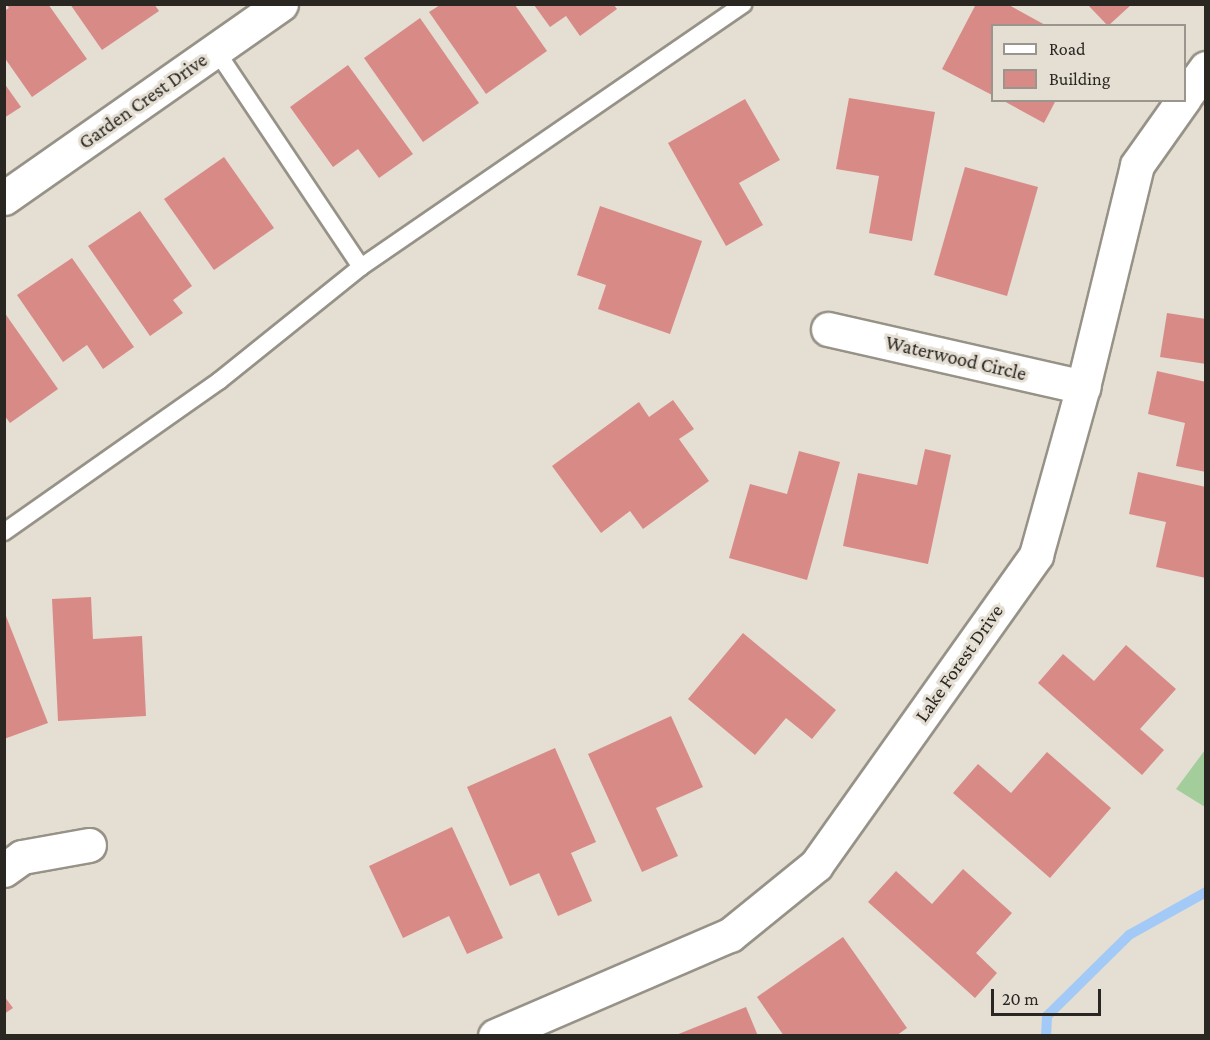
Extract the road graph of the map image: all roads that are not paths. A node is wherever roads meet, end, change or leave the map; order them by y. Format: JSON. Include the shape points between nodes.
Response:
{"nodes":[{"id":1,"x":280,"y":4,"type":"edge"},
{"id":2,"x":743,"y":4,"type":"edge"},
{"id":3,"x":216,"y":50,"type":"junction"},
{"id":4,"x":1206,"y":68,"type":"edge"},
{"id":5,"x":1186,"y":96,"type":"edge"},
{"id":6,"x":1182,"y":102,"type":"edge"},
{"id":7,"x":4,"y":198,"type":"edge"},
{"id":8,"x":361,"y":267,"type":"junction"},
{"id":9,"x":828,"y":330,"type":"dead end"},
{"id":10,"x":1083,"y":387,"type":"junction"},
{"id":11,"x":4,"y":532,"type":"edge"},
{"id":12,"x":89,"y":845,"type":"dead end"},
{"id":13,"x":4,"y":870,"type":"edge"},
{"id":14,"x":495,"y":1035,"type":"edge"}],
"edges":[{"from":1,"to":3,"type":"street","name":"Garden Crest Drive"},
{"from":2,"to":8,"type":"lane"},
{"from":3,"to":7,"type":"street","name":"Garden Crest Drive"},
{"from":3,"to":8,"type":"lane"},
{"from":4,"to":5,"type":"street","name":"Lake Forest Drive"},
{"from":6,"to":10,"type":"street","name":"Lake Forest Drive","via":[[1137,165]]},
{"from":8,"to":11,"type":"lane","via":[[219,381]]},
{"from":9,"to":10,"type":"street","name":"Waterwood Circle"},
{"from":10,"to":14,"type":"street","name":"Lake Forest Drive","via":[[1036,555],[816,865],[730,935]]},
{"from":12,"to":13,"type":"street","via":[[22,857]]}]}
